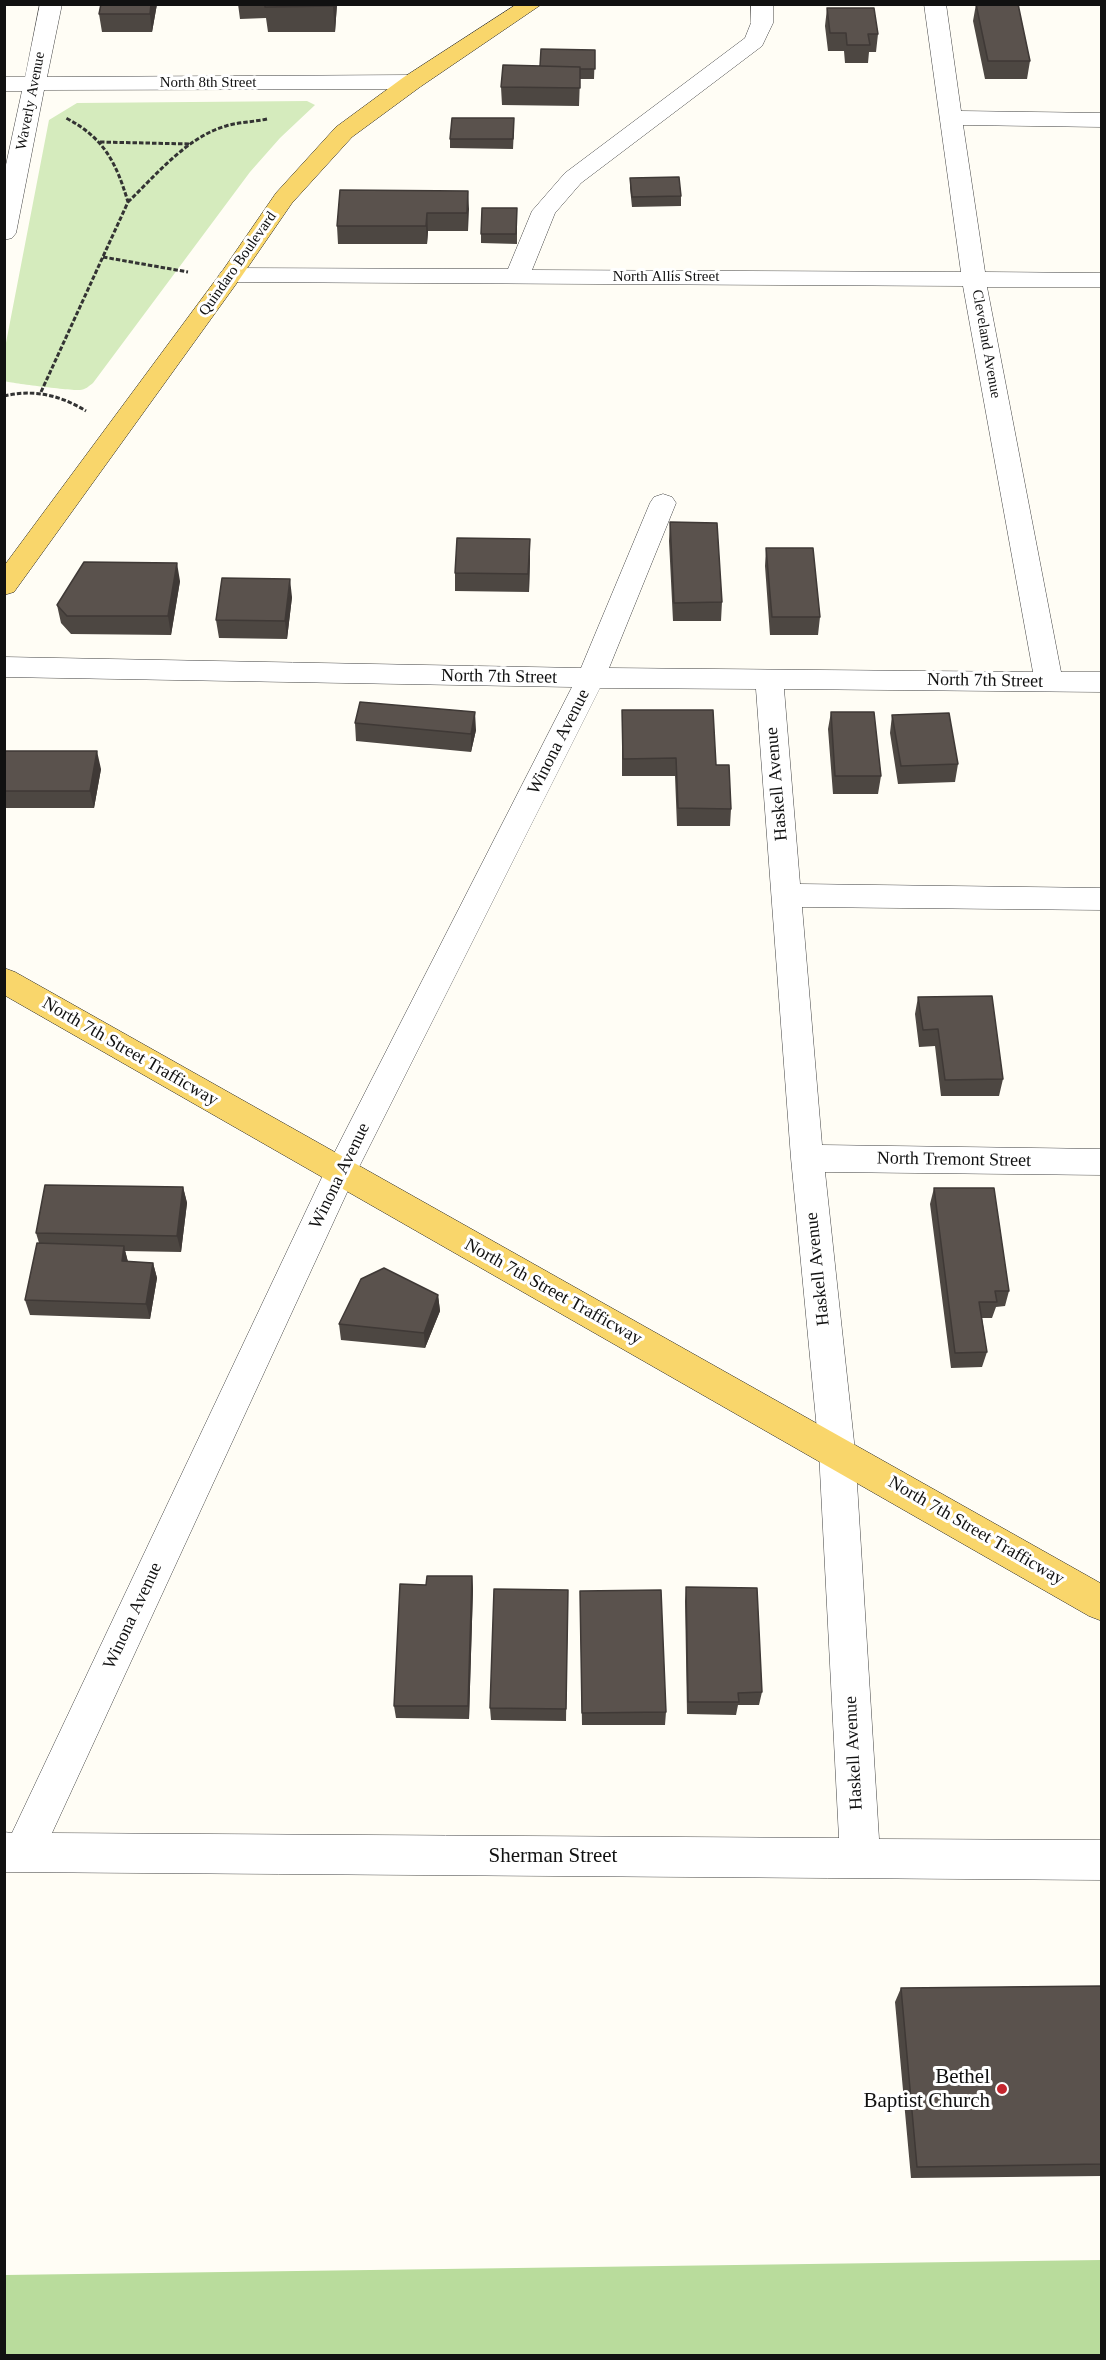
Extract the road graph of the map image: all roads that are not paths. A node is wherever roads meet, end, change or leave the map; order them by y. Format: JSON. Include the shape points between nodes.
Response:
{"nodes":[{"id":1,"x":51,"y":4,"type":"edge"},
{"id":2,"x":532,"y":4,"type":"edge"},
{"id":3,"x":762,"y":4,"type":"edge"},
{"id":4,"x":935,"y":4,"type":"edge"},
{"id":5,"x":412,"y":82,"type":"junction"},
{"id":6,"x":4,"y":84,"type":"edge"},
{"id":7,"x":33,"y":91,"type":"junction"},
{"id":8,"x":951,"y":118,"type":"junction"},
{"id":9,"x":1101,"y":120,"type":"edge"},
{"id":10,"x":4,"y":233,"type":"edge"},
{"id":11,"x":231,"y":275,"type":"junction"},
{"id":12,"x":516,"y":276,"type":"junction"},
{"id":13,"x":975,"y":279,"type":"junction"},
{"id":14,"x":1101,"y":280,"type":"edge"},
{"id":15,"x":663,"y":503,"type":"dead end"},
{"id":16,"x":4,"y":586,"type":"edge"},
{"id":17,"x":4,"y":667,"type":"edge"},
{"id":18,"x":591,"y":678,"type":"junction"},
{"id":19,"x":769,"y":679,"type":"junction"},
{"id":20,"x":1048,"y":682,"type":"junction"},
{"id":21,"x":1101,"y":682,"type":"edge"},
{"id":22,"x":786,"y":895,"type":"junction"},
{"id":23,"x":1101,"y":899,"type":"edge"},
{"id":24,"x":4,"y":980,"type":"edge"},
{"id":25,"x":807,"y":1158,"type":"junction"},
{"id":26,"x":1101,"y":1162,"type":"edge"},
{"id":27,"x":340,"y":1173,"type":"junction"},
{"id":28,"x":837,"y":1451,"type":"junction"},
{"id":29,"x":1101,"y":1604,"type":"edge"},
{"id":30,"x":14,"y":1852,"type":"edge"},
{"id":31,"x":860,"y":1859,"type":"junction"},
{"id":32,"x":1101,"y":1860,"type":"edge"}],
"edges":[{"from":1,"to":7,"type":"street","name":"Waverly Avenue"},
{"from":2,"to":5,"type":"main road","name":"Quindaro Boulevard"},
{"from":3,"to":12,"type":"street","via":[[762,23],[754,41],[573,178],[544,211]]},
{"from":4,"to":8,"type":"street","name":"Cleveland Avenue"},
{"from":5,"to":7,"type":"street","name":"North 8th Street"},
{"from":5,"to":11,"type":"main road","name":"Quindaro Boulevard","via":[[344,132],[284,198]]},
{"from":6,"to":7,"type":"street","name":"North 8th Street"},
{"from":7,"to":10,"type":"street","name":"Waverly Avenue"},
{"from":8,"to":9,"type":"street"},
{"from":8,"to":13,"type":"street","name":"Cleveland Avenue"},
{"from":11,"to":12,"type":"street","name":"North Allis Street"},
{"from":11,"to":16,"type":"main road","name":"Quindaro Boulevard"},
{"from":12,"to":13,"type":"street","name":"North Allis Street"},
{"from":13,"to":14,"type":"street","name":"North Allis Street"},
{"from":13,"to":20,"type":"street","name":"Cleveland Avenue"},
{"from":15,"to":18,"type":"street","name":"Winona Avenue"},
{"from":17,"to":18,"type":"street","name":"North 7th Street"},
{"from":18,"to":19,"type":"street","name":"North 7th Street"},
{"from":18,"to":27,"type":"street","name":"Winona Avenue"},
{"from":19,"to":20,"type":"street","name":"North 7th Street"},
{"from":19,"to":22,"type":"street","name":"Haskell Avenue"},
{"from":20,"to":21,"type":"street","name":"North 7th Street"},
{"from":22,"to":23,"type":"street"},
{"from":22,"to":25,"type":"street","name":"Haskell Avenue"},
{"from":24,"to":27,"type":"main road","name":"North 7th Street Trafficway"},
{"from":25,"to":26,"type":"street","name":"North Tremont Street"},
{"from":25,"to":28,"type":"street","name":"Haskell Avenue"},
{"from":27,"to":28,"type":"main road","name":"North 7th Street Trafficway"},
{"from":27,"to":30,"type":"street","name":"Winona Avenue"},
{"from":28,"to":29,"type":"main road","name":"North 7th Street Trafficway"},
{"from":28,"to":31,"type":"street","name":"Haskell Avenue"},
{"from":30,"to":31,"type":"street","name":"Sherman Street"},
{"from":31,"to":32,"type":"street","name":"Sherman Street"}]}
